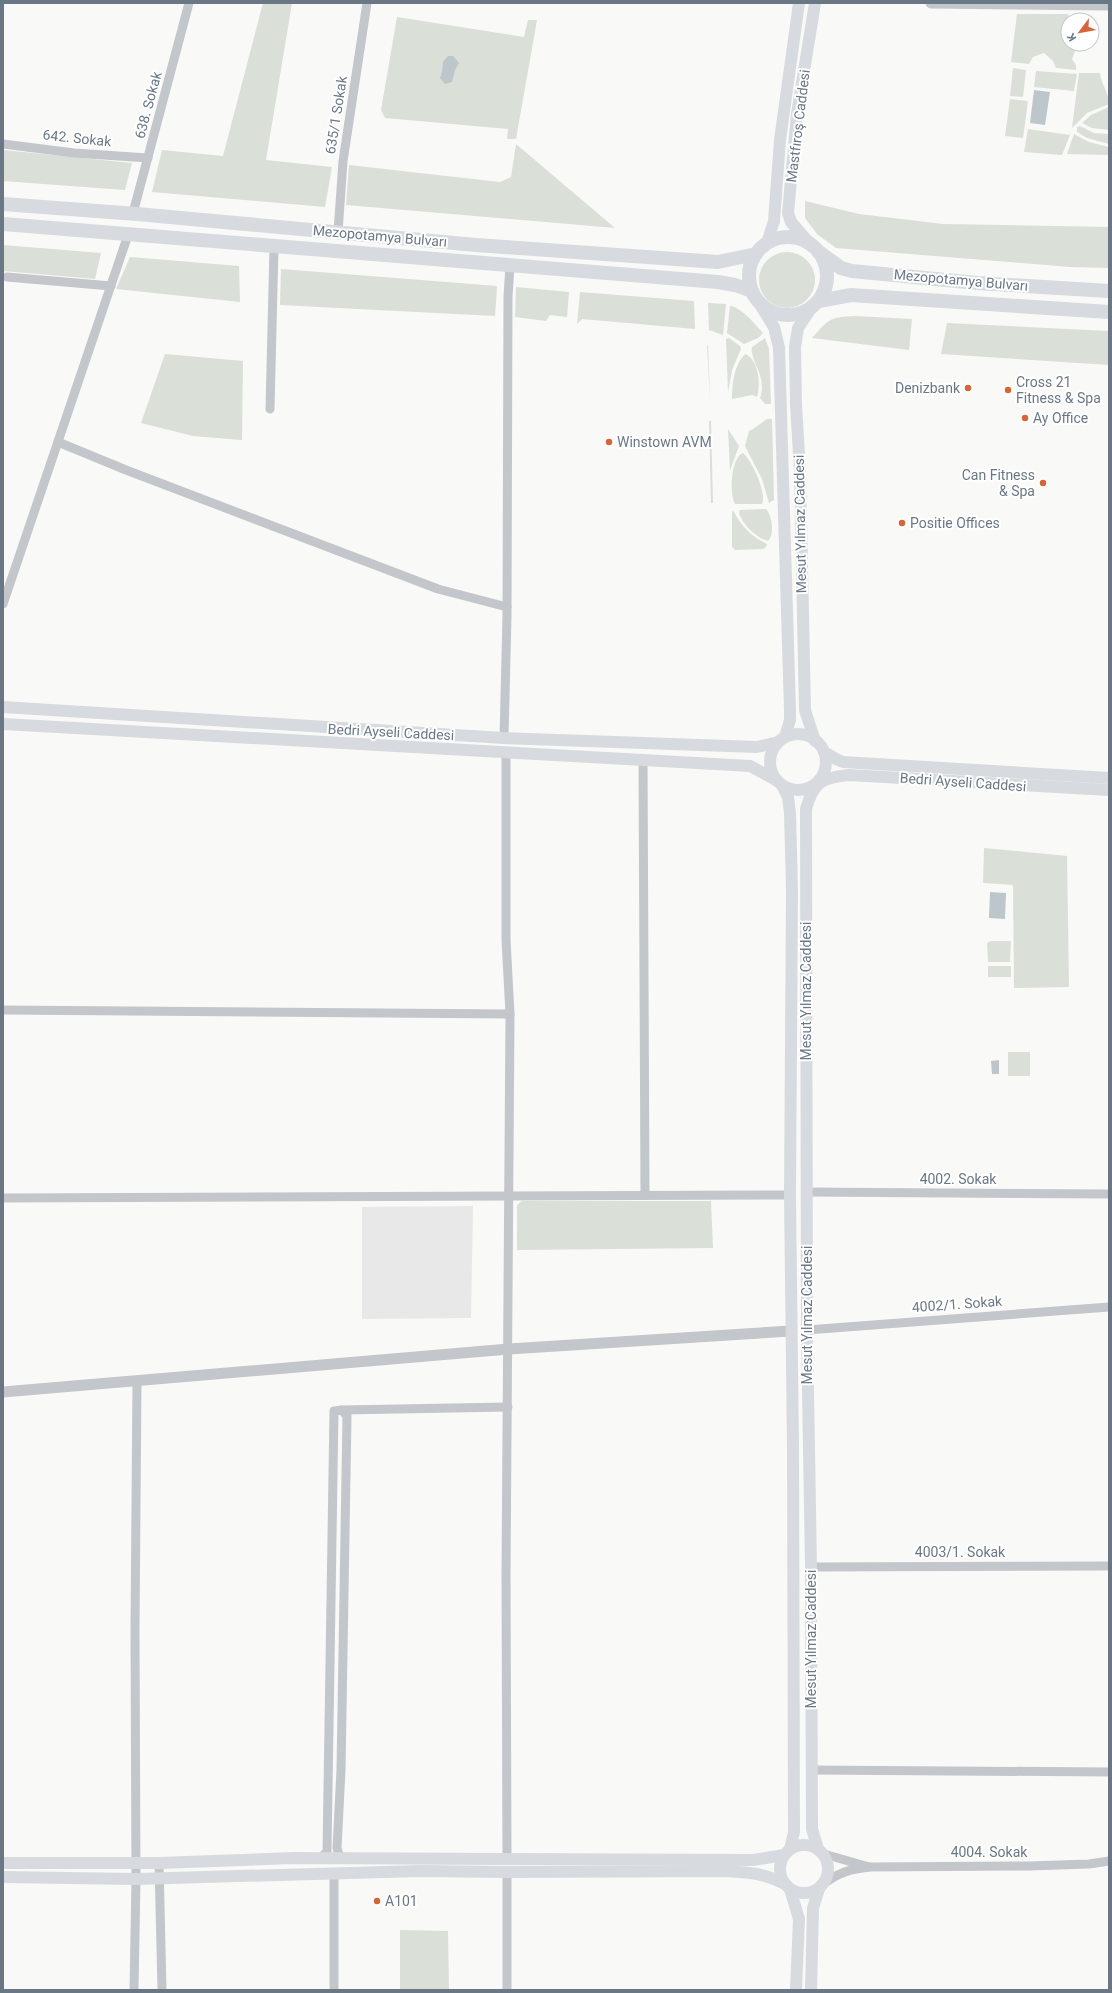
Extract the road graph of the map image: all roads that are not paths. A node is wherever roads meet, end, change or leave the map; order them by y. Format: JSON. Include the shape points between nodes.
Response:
{"nodes":[{"id":1,"x":189,"y":3,"type":"edge"},
{"id":2,"x":367,"y":3,"type":"edge"},
{"id":3,"x":799,"y":3,"type":"edge"},
{"id":4,"x":815,"y":3,"type":"edge"},
{"id":5,"x":931,"y":3,"type":"edge"},
{"id":6,"x":1015,"y":4,"type":"edge"},
{"id":7,"x":1109,"y":5,"type":"edge"},
{"id":8,"x":3,"y":144,"type":"edge"},
{"id":9,"x":148,"y":158,"type":"junction"},
{"id":10,"x":3,"y":204,"type":"edge"},
{"id":11,"x":133,"y":213,"type":"junction"},
{"id":12,"x":3,"y":224,"type":"edge"},
{"id":13,"x":338,"y":232,"type":"junction"},
{"id":14,"x":128,"y":235,"type":"junction"},
{"id":15,"x":767,"y":243,"type":"junction"},
{"id":16,"x":274,"y":247,"type":"junction"},
{"id":17,"x":814,"y":248,"type":"junction"},
{"id":18,"x":756,"y":254,"type":"junction"},
{"id":19,"x":510,"y":266,"type":"junction"},
{"id":20,"x":6,"y":277,"type":"dead end"},
{"id":21,"x":111,"y":286,"type":"junction"},
{"id":22,"x":1109,"y":291,"type":"edge"},
{"id":23,"x":752,"y":292,"type":"junction"},
{"id":24,"x":814,"y":305,"type":"junction"},
{"id":25,"x":761,"y":306,"type":"junction"},
{"id":26,"x":1109,"y":312,"type":"edge"},
{"id":27,"x":270,"y":409,"type":"dead end"},
{"id":28,"x":58,"y":442,"type":"junction"},
{"id":29,"x":3,"y":604,"type":"edge"},
{"id":30,"x":507,"y":607,"type":"junction"},
{"id":31,"x":3,"y":707,"type":"edge"},
{"id":32,"x":3,"y":724,"type":"edge"},
{"id":33,"x":504,"y":738,"type":"junction"},
{"id":34,"x":782,"y":739,"type":"junction"},
{"id":35,"x":816,"y":740,"type":"junction"},
{"id":36,"x":824,"y":752,"type":"junction"},
{"id":37,"x":506,"y":754,"type":"junction"},
{"id":38,"x":643,"y":760,"type":"junction"},
{"id":39,"x":1109,"y":778,"type":"edge"},
{"id":40,"x":779,"y":782,"type":"junction"},
{"id":41,"x":818,"y":783,"type":"junction"},
{"id":42,"x":1109,"y":790,"type":"edge"},
{"id":43,"x":3,"y":1010,"type":"edge"},
{"id":44,"x":510,"y":1014,"type":"junction"},
{"id":45,"x":807,"y":1192,"type":"junction"},
{"id":46,"x":508,"y":1194,"type":"junction"},
{"id":47,"x":645,"y":1194,"type":"junction"},
{"id":48,"x":1109,"y":1194,"type":"edge"},
{"id":49,"x":790,"y":1195,"type":"junction"},
{"id":50,"x":3,"y":1198,"type":"edge"},
{"id":51,"x":1109,"y":1307,"type":"edge"},
{"id":52,"x":807,"y":1330,"type":"junction"},
{"id":53,"x":791,"y":1331,"type":"junction"},
{"id":54,"x":509,"y":1349,"type":"junction"},
{"id":55,"x":137,"y":1381,"type":"junction"},
{"id":56,"x":3,"y":1392,"type":"edge"},
{"id":57,"x":508,"y":1407,"type":"junction"},
{"id":58,"x":342,"y":1410,"type":"junction"},
{"id":59,"x":1109,"y":1566,"type":"edge"},
{"id":60,"x":811,"y":1567,"type":"junction"},
{"id":61,"x":812,"y":1770,"type":"junction"},
{"id":62,"x":1109,"y":1772,"type":"edge"},
{"id":63,"x":787,"y":1852,"type":"junction"},
{"id":64,"x":821,"y":1852,"type":"junction"},
{"id":65,"x":320,"y":1858,"type":"junction"},
{"id":66,"x":345,"y":1858,"type":"junction"},
{"id":67,"x":507,"y":1859,"type":"junction"},
{"id":68,"x":1109,"y":1861,"type":"edge"},
{"id":69,"x":159,"y":1862,"type":"junction"},
{"id":70,"x":3,"y":1863,"type":"edge"},
{"id":71,"x":136,"y":1863,"type":"junction"},
{"id":72,"x":869,"y":1867,"type":"junction"},
{"id":73,"x":507,"y":1872,"type":"junction"},
{"id":74,"x":334,"y":1874,"type":"junction"},
{"id":75,"x":3,"y":1877,"type":"edge"},
{"id":76,"x":159,"y":1878,"type":"junction"},
{"id":77,"x":136,"y":1879,"type":"junction"},
{"id":78,"x":822,"y":1886,"type":"junction"},
{"id":79,"x":788,"y":1887,"type":"junction"},
{"id":80,"x":134,"y":1990,"type":"edge"},
{"id":81,"x":162,"y":1990,"type":"edge"},
{"id":82,"x":334,"y":1990,"type":"edge"},
{"id":83,"x":507,"y":1990,"type":"edge"},
{"id":84,"x":796,"y":1990,"type":"edge"},
{"id":85,"x":811,"y":1990,"type":"edge"}],
"edges":[{"from":1,"to":9,"type":"street","name":"638. Sokak"},
{"from":2,"to":13,"type":"street","name":"635/1 Sokak","via":[[343,161]]},
{"from":3,"to":15,"type":"main road","name":"Mastfıroş Caddesi","via":[[780,140],[774,221]]},
{"from":4,"to":17,"type":"main road","name":"Mastfıroş Caddesi","via":[[797,114],[788,213],[791,222]]},
{"from":5,"to":6,"type":"street"},
{"from":6,"to":7,"type":"street"},
{"from":8,"to":9,"type":"street","name":"642. Sokak","via":[[74,154]]},
{"from":9,"to":11,"type":"street","name":"638. Sokak"},
{"from":10,"to":11,"type":"main road","name":"Mezopotamya Bulvarı"},
{"from":11,"to":13,"type":"main road","name":"Mezopotamya Bulvarı"},
{"from":12,"to":14,"type":"main road","name":"Mezopotamya Bulvarı"},
{"from":13,"to":18,"type":"main road","name":"Mezopotamya Bulvarı","via":[[476,245],[718,262]]},
{"from":14,"to":16,"type":"main road","name":"Mezopotamya Bulvarı"},
{"from":14,"to":21,"type":"street"},
{"from":15,"to":17,"type":"main road","via":[[777,238],[799,238]]},
{"from":15,"to":18,"type":"main road"},
{"from":16,"to":19,"type":"main road","name":"Mezopotamya Bulvarı"},
{"from":16,"to":27,"type":"street"},
{"from":17,"to":22,"type":"main road","name":"Mezopotamya Bulvarı","via":[[841,268],[852,271],[977,283]]},
{"from":17,"to":24,"type":"main road","via":[[825,264],[827,276],[825,289]]},
{"from":18,"to":23,"type":"main road","via":[[748,272]]},
{"from":19,"to":23,"type":"main road","name":"Mezopotamya Bulvarı","via":[[718,282]]},
{"from":19,"to":30,"type":"street"},
{"from":20,"to":21,"type":"street"},
{"from":21,"to":28,"type":"street"},
{"from":23,"to":25,"type":"main road"},
{"from":24,"to":25,"type":"main road","via":[[798,315],[785,316],[772,313]]},
{"from":24,"to":26,"type":"main road","name":"Mezopotamya Bulvarı","via":[[851,295]]},
{"from":24,"to":35,"type":"main road","name":"Mesut Yılmaz Caddesi","via":[[798,328],[795,347],[805,710]]},
{"from":25,"to":34,"type":"main road","name":"Mesut Yılmaz Caddesi","via":[[774,327],[779,348],[790,710],[790,720]]},
{"from":28,"to":29,"type":"street"},
{"from":28,"to":30,"type":"street","via":[[438,589]]},
{"from":30,"to":33,"type":"street"},
{"from":31,"to":33,"type":"main road","name":"Bedri Ayseli Caddesi"},
{"from":32,"to":37,"type":"main road","name":"Bedri Ayseli Caddesi"},
{"from":33,"to":34,"type":"main road","name":"Bedri Ayseli Caddesi","via":[[756,747]]},
{"from":34,"to":35,"type":"main road","via":[[802,734]]},
{"from":34,"to":40,"type":"main road","via":[[773,748],[770,760],[771,772]]},
{"from":35,"to":36,"type":"main road"},
{"from":36,"to":39,"type":"main road","name":"Bedri Ayseli Caddesi","via":[[843,762]]},
{"from":36,"to":41,"type":"main road","via":[[826,765]]},
{"from":37,"to":38,"type":"main road","name":"Bedri Ayseli Caddesi"},
{"from":37,"to":44,"type":"street","via":[[506,940]]},
{"from":38,"to":40,"type":"main road","name":"Bedri Ayseli Caddesi","via":[[750,766]]},
{"from":38,"to":47,"type":"street"},
{"from":40,"to":41,"type":"main road","via":[[797,790]]},
{"from":40,"to":49,"type":"main road","name":"Mesut Yılmaz Caddesi","via":[[788,797],[790,813]]},
{"from":41,"to":42,"type":"main road","name":"Bedri Ayseli Caddesi","via":[[832,776],[849,775]]},
{"from":41,"to":45,"type":"main road","name":"Mesut Yılmaz Caddesi","via":[[806,809]]},
{"from":43,"to":44,"type":"street"},
{"from":44,"to":46,"type":"street"},
{"from":45,"to":48,"type":"street","name":"4002. Sokak"},
{"from":45,"to":52,"type":"main road","name":"Mesut Yılmaz Caddesi"},
{"from":46,"to":47,"type":"street"},
{"from":46,"to":50,"type":"street"},
{"from":46,"to":54,"type":"street"},
{"from":47,"to":49,"type":"street"},
{"from":49,"to":53,"type":"main road","name":"Mesut Yılmaz Caddesi"},
{"from":51,"to":52,"type":"street","name":"4002/1. Sokak"},
{"from":52,"to":60,"type":"main road","name":"Mesut Yılmaz Caddesi"},
{"from":53,"to":54,"type":"street"},
{"from":53,"to":63,"type":"main road","name":"Mesut Yılmaz Caddesi","via":[[794,1832]]},
{"from":54,"to":55,"type":"street"},
{"from":54,"to":57,"type":"street"},
{"from":55,"to":56,"type":"street"},
{"from":55,"to":71,"type":"street"},
{"from":57,"to":58,"type":"street"},
{"from":57,"to":67,"type":"street"},
{"from":58,"to":65,"type":"street","via":[[334,1412],[327,1852]]},
{"from":58,"to":66,"type":"street","via":[[347,1416],[341,1770],[337,1848],[339,1855]]},
{"from":59,"to":60,"type":"street","name":"4003/1. Sokak"},
{"from":60,"to":61,"type":"main road","name":"Mesut Yılmaz Caddesi"},
{"from":61,"to":62,"type":"street"},
{"from":61,"to":64,"type":"main road","name":"Mesut Yılmaz Caddesi","via":[[812,1829]]},
{"from":63,"to":64,"type":"main road","via":[[804,1844]]},
{"from":63,"to":67,"type":"main road","via":[[753,1860]]},
{"from":63,"to":79,"type":"main road","via":[[780,1870]]},
{"from":64,"to":72,"type":"street"},
{"from":64,"to":78,"type":"main road","via":[[829,1869]]},
{"from":65,"to":66,"type":"main road"},
{"from":65,"to":69,"type":"main road"},
{"from":66,"to":67,"type":"main road"},
{"from":68,"to":72,"type":"street","name":"4004. Sokak","via":[[1029,1866]]},
{"from":69,"to":71,"type":"main road"},
{"from":69,"to":76,"type":"street"},
{"from":70,"to":71,"type":"main road"},
{"from":71,"to":77,"type":"street"},
{"from":72,"to":78,"type":"street","via":[[849,1869],[835,1875]]},
{"from":73,"to":74,"type":"main road","via":[[419,1871]]},
{"from":73,"to":79,"type":"main road","via":[[724,1871],[770,1876]]},
{"from":73,"to":83,"type":"street"},
{"from":74,"to":76,"type":"main road"},
{"from":74,"to":82,"type":"street"},
{"from":75,"to":77,"type":"main road"},
{"from":76,"to":77,"type":"main road"},
{"from":76,"to":81,"type":"street"},
{"from":77,"to":80,"type":"street"},
{"from":78,"to":79,"type":"main road","via":[[805,1894]]},
{"from":78,"to":85,"type":"main road","via":[[812,1915]]},
{"from":79,"to":84,"type":"main road","via":[[799,1920]]}]}
